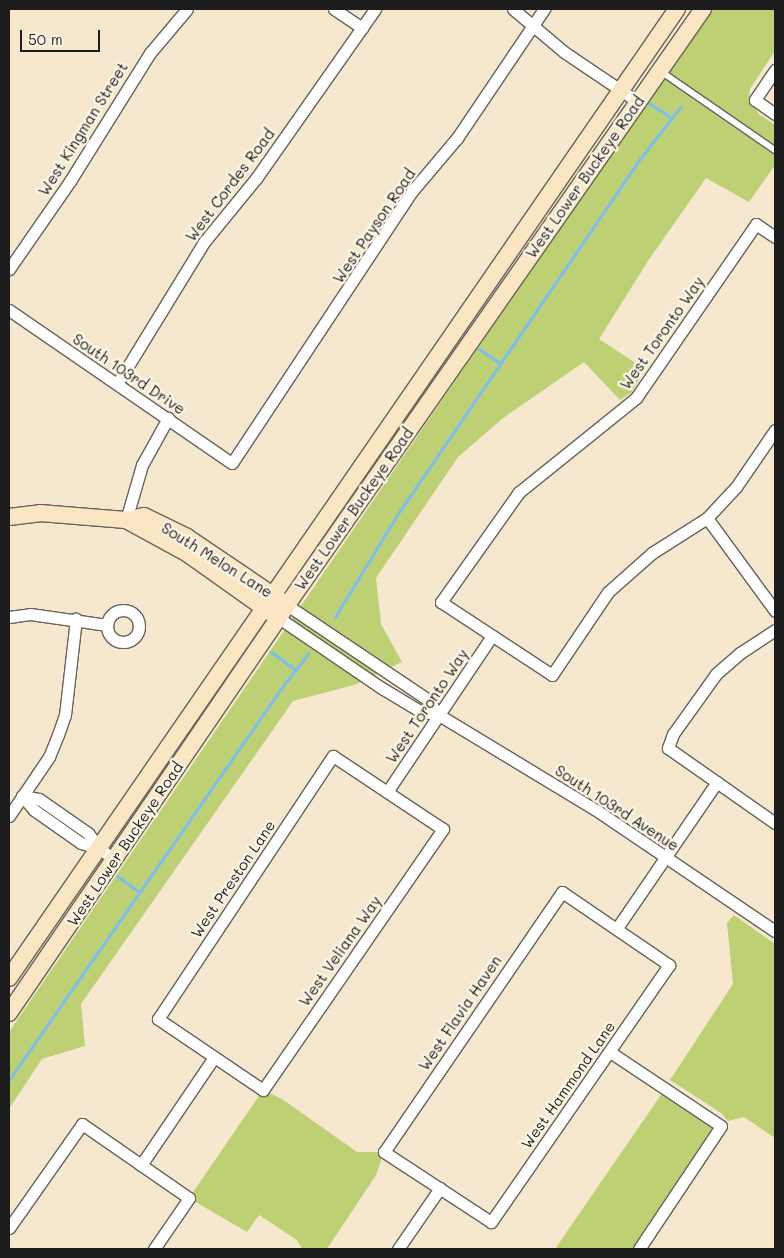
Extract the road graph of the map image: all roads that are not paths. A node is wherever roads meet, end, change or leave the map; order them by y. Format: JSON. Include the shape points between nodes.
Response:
{"nodes":[{"id":1,"x":187,"y":9,"type":"edge"},
{"id":2,"x":334,"y":9,"type":"edge"},
{"id":3,"x":375,"y":9,"type":"edge"},
{"id":4,"x":513,"y":9,"type":"edge"},
{"id":5,"x":544,"y":9,"type":"edge"},
{"id":6,"x":677,"y":9,"type":"edge"},
{"id":7,"x":702,"y":9,"type":"edge"},
{"id":8,"x":533,"y":24,"type":"junction"},
{"id":9,"x":362,"y":28,"type":"junction"},
{"id":10,"x":660,"y":70,"type":"junction"},
{"id":11,"x":775,"y":70,"type":"edge"},
{"id":12,"x":621,"y":90,"type":"junction"},
{"id":13,"x":638,"y":102,"type":"junction"},
{"id":14,"x":775,"y":114,"type":"edge"},
{"id":15,"x":775,"y":150,"type":"edge"},
{"id":16,"x":775,"y":237,"type":"edge"},
{"id":17,"x":9,"y":269,"type":"edge"},
{"id":18,"x":9,"y":310,"type":"edge"},
{"id":19,"x":117,"y":384,"type":"junction"},
{"id":20,"x":168,"y":418,"type":"junction"},
{"id":21,"x":775,"y":430,"type":"edge"},
{"id":22,"x":232,"y":463,"type":"joint"},
{"id":23,"x":9,"y":517,"type":"edge"},
{"id":24,"x":707,"y":518,"type":"junction"},
{"id":25,"x":126,"y":520,"type":"junction"},
{"id":26,"x":276,"y":606,"type":"junction"},
{"id":27,"x":775,"y":611,"type":"edge"},
{"id":28,"x":9,"y":617,"type":"edge"},
{"id":29,"x":76,"y":619,"type":"junction"},
{"id":30,"x":107,"y":625,"type":"dead end"},
{"id":31,"x":775,"y":630,"type":"edge"},
{"id":32,"x":492,"y":636,"type":"junction"},
{"id":33,"x":439,"y":714,"type":"junction"},
{"id":34,"x":717,"y":782,"type":"junction"},
{"id":35,"x":387,"y":792,"type":"junction"},
{"id":36,"x":22,"y":796,"type":"junction"},
{"id":37,"x":9,"y":816,"type":"edge"},
{"id":38,"x":775,"y":822,"type":"edge"},
{"id":39,"x":99,"y":848,"type":"junction"},
{"id":40,"x":665,"y":857,"type":"junction"},
{"id":41,"x":115,"y":860,"type":"junction"},
{"id":42,"x":617,"y":928,"type":"junction"},
{"id":43,"x":775,"y":931,"type":"edge"},
{"id":44,"x":9,"y":978,"type":"edge"},
{"id":45,"x":9,"y":1013,"type":"edge"},
{"id":46,"x":610,"y":1052,"type":"junction"},
{"id":47,"x":214,"y":1057,"type":"junction"},
{"id":48,"x":141,"y":1165,"type":"junction"},
{"id":49,"x":440,"y":1188,"type":"junction"},
{"id":50,"x":9,"y":1228,"type":"edge"},
{"id":51,"x":154,"y":1249,"type":"edge"},
{"id":52,"x":398,"y":1249,"type":"edge"},
{"id":53,"x":639,"y":1249,"type":"edge"}],
"edges":[{"from":1,"to":17,"type":"street","name":"West Kingman Street","via":[[145,60],[70,181]]},
{"from":2,"to":9,"type":"street"},
{"from":3,"to":9,"type":"street","name":"West Cordes Road"},
{"from":4,"to":8,"type":"street"},
{"from":5,"to":8,"type":"street","name":"West Payson Road"},
{"from":6,"to":12,"type":"main road","name":"West Lower Buckeye Road"},
{"from":7,"to":10,"type":"main road","name":"West Lower Buckeye Road"},
{"from":8,"to":12,"type":"street","via":[[564,52]]},
{"from":8,"to":22,"type":"street","name":"West Payson Road","via":[[457,138],[413,190]]},
{"from":9,"to":19,"type":"street","name":"West Cordes Road","via":[[257,177],[204,242]]},
{"from":10,"to":13,"type":"main road","name":"West Lower Buckeye Road"},
{"from":10,"to":15,"type":"lane"},
{"from":11,"to":14,"type":"street","via":[[755,100]]},
{"from":12,"to":13,"type":"street"},
{"from":12,"to":26,"type":"main road","name":"West Lower Buckeye Road"},
{"from":13,"to":26,"type":"main road","name":"West Lower Buckeye Road"},
{"from":16,"to":32,"type":"street","name":"West Toronto Way","via":[[756,224],[636,398],[519,492],[441,602]]},
{"from":18,"to":19,"type":"street","name":"South 103rd Drive"},
{"from":19,"to":20,"type":"street","name":"South 103rd Drive"},
{"from":20,"to":22,"type":"street","name":"South 103rd Drive"},
{"from":20,"to":25,"type":"street","via":[[142,466]]},
{"from":21,"to":24,"type":"street","via":[[736,487]]},
{"from":23,"to":25,"type":"main road","name":"South Melon Lane","via":[[66,513]]},
{"from":24,"to":27,"type":"street"},
{"from":24,"to":32,"type":"street","via":[[627,572],[608,592],[552,675]]},
{"from":25,"to":26,"type":"main road","name":"South Melon Lane","via":[[144,516],[172,528]]},
{"from":26,"to":33,"type":"street","name":"South 103rd Avenue","via":[[427,699]]},
{"from":26,"to":39,"type":"main road","name":"West Lower Buckeye Road"},
{"from":26,"to":41,"type":"main road","name":"West Lower Buckeye Road"},
{"from":28,"to":29,"type":"street","via":[[30,614]]},
{"from":29,"to":30,"type":"street"},
{"from":29,"to":36,"type":"street","via":[[65,715],[49,757]]},
{"from":31,"to":34,"type":"street","via":[[716,674],[673,734],[668,748]]},
{"from":32,"to":33,"type":"street","name":"West Toronto Way"},
{"from":33,"to":35,"type":"street","name":"West Toronto Way"},
{"from":33,"to":40,"type":"street","name":"South 103rd Avenue","via":[[592,807]]},
{"from":34,"to":38,"type":"street"},
{"from":34,"to":40,"type":"street"},
{"from":35,"to":47,"type":"street","name":"West Veliana Way","via":[[443,829],[262,1090]]},
{"from":35,"to":47,"type":"street","name":"West Preston Lane","via":[[334,756],[158,1019]]},
{"from":36,"to":37,"type":"street"},
{"from":36,"to":39,"type":"street","via":[[34,810],[78,841]]},
{"from":39,"to":41,"type":"street"},
{"from":39,"to":44,"type":"main road","name":"West Lower Buckeye Road"},
{"from":40,"to":42,"type":"street"},
{"from":40,"to":43,"type":"street","name":"South 103rd Avenue"},
{"from":41,"to":45,"type":"main road","name":"West Lower Buckeye Road"},
{"from":42,"to":46,"type":"street","name":"West Hammond Lane","via":[[669,965]]},
{"from":42,"to":49,"type":"street","name":"West Flavia Haven","via":[[562,892],[384,1152]]},
{"from":46,"to":49,"type":"street","name":"West Hammond Lane","via":[[491,1222]]},
{"from":46,"to":53,"type":"street","via":[[721,1126]]},
{"from":47,"to":48,"type":"street"},
{"from":48,"to":50,"type":"street","via":[[82,1124]]},
{"from":48,"to":51,"type":"street","via":[[189,1198]]},
{"from":49,"to":52,"type":"street"}]}
